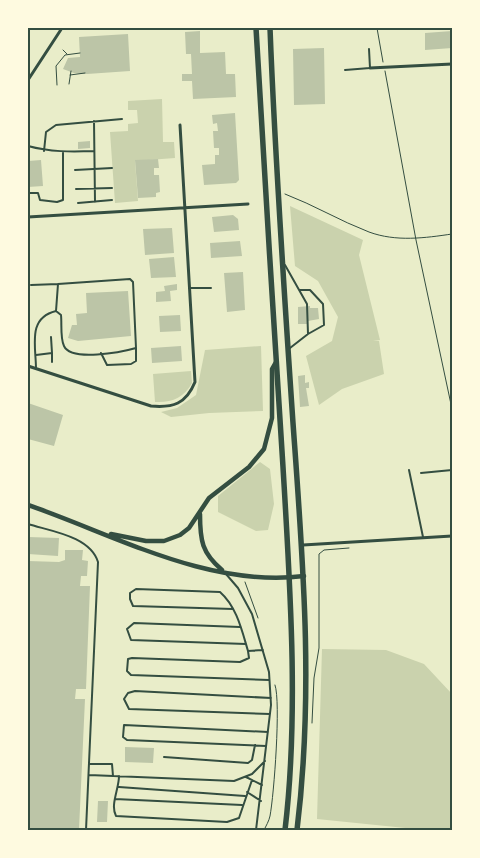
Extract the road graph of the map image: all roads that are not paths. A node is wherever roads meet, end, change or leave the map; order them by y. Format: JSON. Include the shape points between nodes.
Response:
{"nodes":[{"id":1,"x":62,"y":28,"type":"edge"},
{"id":2,"x":256,"y":28,"type":"edge"},
{"id":3,"x":270,"y":28,"type":"edge"},
{"id":4,"x":369,"y":49,"type":"dead end"},
{"id":5,"x":452,"y":64,"type":"edge"},
{"id":6,"x":370,"y":68,"type":"junction"},
{"id":7,"x":345,"y":70,"type":"dead end"},
{"id":8,"x":28,"y":80,"type":"edge"},
{"id":9,"x":122,"y":119,"type":"dead end"},
{"id":10,"x":94,"y":121,"type":"junction"},
{"id":11,"x":180,"y":125,"type":"dead end"},
{"id":12,"x":28,"y":146,"type":"edge"},
{"id":13,"x":44,"y":151,"type":"junction"},
{"id":14,"x":94,"y":151,"type":"junction"},
{"id":15,"x":63,"y":152,"type":"junction"},
{"id":16,"x":112,"y":168,"type":"dead end"},
{"id":17,"x":94,"y":169,"type":"junction"},
{"id":18,"x":75,"y":170,"type":"dead end"},
{"id":19,"x":95,"y":188,"type":"junction"},
{"id":20,"x":112,"y":188,"type":"dead end"},
{"id":21,"x":76,"y":189,"type":"dead end"},
{"id":22,"x":28,"y":193,"type":"edge"},
{"id":23,"x":112,"y":200,"type":"dead end"},
{"id":24,"x":95,"y":202,"type":"junction"},
{"id":25,"x":78,"y":203,"type":"dead end"},
{"id":26,"x":248,"y":204,"type":"dead end"},
{"id":27,"x":185,"y":208,"type":"junction"},
{"id":28,"x":28,"y":217,"type":"edge"},
{"id":29,"x":282,"y":262,"type":"junction"},
{"id":30,"x":58,"y":284,"type":"junction"},
{"id":31,"x":31,"y":286,"type":"dead end"},
{"id":32,"x":189,"y":288,"type":"junction"},
{"id":33,"x":211,"y":288,"type":"dead end"},
{"id":34,"x":299,"y":289,"type":"junction"},
{"id":35,"x":56,"y":310,"type":"junction"},
{"id":36,"x":308,"y":334,"type":"junction"},
{"id":37,"x":51,"y":337,"type":"dead end"},
{"id":38,"x":136,"y":348,"type":"junction"},
{"id":39,"x":288,"y":350,"type":"junction"},
{"id":40,"x":102,"y":352,"type":"junction"},
{"id":41,"x":52,"y":353,"type":"junction"},
{"id":42,"x":36,"y":355,"type":"junction"},
{"id":43,"x":276,"y":360,"type":"junction"},
{"id":44,"x":52,"y":362,"type":"dead end"},
{"id":45,"x":28,"y":366,"type":"edge"},
{"id":46,"x":36,"y":369,"type":"junction"},
{"id":47,"x":409,"y":470,"type":"dead end"},
{"id":48,"x":452,"y":470,"type":"edge"},
{"id":49,"x":421,"y":473,"type":"dead end"},
{"id":50,"x":28,"y":505,"type":"edge"},
{"id":51,"x":200,"y":514,"type":"junction"},
{"id":52,"x":28,"y":524,"type":"edge"},
{"id":53,"x":107,"y":534,"type":"junction"},
{"id":54,"x":452,"y":536,"type":"edge"},
{"id":55,"x":423,"y":538,"type":"junction"},
{"id":56,"x":303,"y":545,"type":"junction"},
{"id":57,"x":225,"y":572,"type":"junction"},
{"id":58,"x":304,"y":576,"type":"junction"},
{"id":59,"x":289,"y":578,"type":"junction"},
{"id":60,"x":233,"y":609,"type":"junction"},
{"id":61,"x":241,"y":627,"type":"junction"},
{"id":62,"x":246,"y":644,"type":"junction"},
{"id":63,"x":263,"y":650,"type":"junction"},
{"id":64,"x":248,"y":652,"type":"junction"},
{"id":65,"x":269,"y":680,"type":"junction"},
{"id":66,"x":270,"y":698,"type":"junction"},
{"id":67,"x":270,"y":714,"type":"junction"},
{"id":68,"x":268,"y":732,"type":"junction"},
{"id":69,"x":255,"y":746,"type":"junction"},
{"id":70,"x":266,"y":746,"type":"junction"},
{"id":71,"x":164,"y":757,"type":"dead end"},
{"id":72,"x":265,"y":761,"type":"junction"},
{"id":73,"x":89,"y":764,"type":"junction"},
{"id":74,"x":89,"y":775,"type":"junction"},
{"id":75,"x":113,"y":776,"type":"junction"},
{"id":76,"x":119,"y":776,"type":"junction"},
{"id":77,"x":246,"y":778,"type":"junction"},
{"id":78,"x":252,"y":780,"type":"junction"},
{"id":79,"x":262,"y":785,"type":"junction"},
{"id":80,"x":119,"y":787,"type":"junction"},
{"id":81,"x":247,"y":792,"type":"junction"},
{"id":82,"x":245,"y":796,"type":"junction"},
{"id":83,"x":116,"y":799,"type":"junction"},
{"id":84,"x":260,"y":801,"type":"junction"},
{"id":85,"x":242,"y":805,"type":"junction"},
{"id":86,"x":86,"y":830,"type":"edge"},
{"id":87,"x":256,"y":830,"type":"edge"},
{"id":88,"x":284,"y":830,"type":"edge"},
{"id":89,"x":297,"y":830,"type":"edge"}],
"edges":[{"from":1,"to":8,"type":"street"},
{"from":2,"to":43,"type":"main road"},
{"from":3,"to":29,"type":"main road"},
{"from":4,"to":6,"type":"lane"},
{"from":5,"to":6,"type":"street"},
{"from":6,"to":7,"type":"lane"},
{"from":9,"to":10,"type":"lane"},
{"from":10,"to":13,"type":"lane","via":[[50,128],[46,132]]},
{"from":10,"to":14,"type":"lane"},
{"from":11,"to":27,"type":"street"},
{"from":12,"to":13,"type":"lane"},
{"from":13,"to":15,"type":"lane"},
{"from":14,"to":15,"type":"lane"},
{"from":14,"to":17,"type":"lane"},
{"from":15,"to":22,"type":"lane","via":[[63,200],[40,200],[38,193]]},
{"from":16,"to":17,"type":"lane"},
{"from":17,"to":18,"type":"lane"},
{"from":17,"to":19,"type":"lane"},
{"from":19,"to":20,"type":"lane"},
{"from":19,"to":21,"type":"lane"},
{"from":19,"to":24,"type":"lane"},
{"from":23,"to":24,"type":"lane"},
{"from":24,"to":25,"type":"lane"},
{"from":26,"to":27,"type":"street"},
{"from":27,"to":28,"type":"street"},
{"from":27,"to":32,"type":"street"},
{"from":29,"to":34,"type":"lane"},
{"from":29,"to":39,"type":"main road"},
{"from":30,"to":31,"type":"lane"},
{"from":30,"to":35,"type":"lane"},
{"from":30,"to":38,"type":"lane","via":[[130,279]]},
{"from":32,"to":33,"type":"lane"},
{"from":32,"to":46,"type":"street","via":[[195,382],[186,398],[169,408],[151,406]]},
{"from":34,"to":36,"type":"lane","via":[[307,304]]},
{"from":34,"to":36,"type":"lane","via":[[310,290],[323,304],[324,325]]},
{"from":35,"to":40,"type":"lane","via":[[61,315],[64,346],[68,352],[76,355]]},
{"from":35,"to":42,"type":"lane","via":[[38,320]]},
{"from":36,"to":39,"type":"lane"},
{"from":37,"to":41,"type":"lane"},
{"from":38,"to":40,"type":"lane"},
{"from":38,"to":40,"type":"lane","via":[[136,361],[131,364],[107,365]]},
{"from":39,"to":56,"type":"main road"},
{"from":41,"to":42,"type":"lane"},
{"from":41,"to":44,"type":"lane"},
{"from":42,"to":46,"type":"lane"},
{"from":43,"to":51,"type":"street","via":[[272,369],[270,434],[264,449],[249,467],[209,498]]},
{"from":43,"to":59,"type":"main road"},
{"from":45,"to":46,"type":"street"},
{"from":47,"to":55,"type":"lane"},
{"from":48,"to":49,"type":"lane"},
{"from":50,"to":53,"type":"street"},
{"from":51,"to":53,"type":"street","via":[[180,536],[164,541]]},
{"from":51,"to":57,"type":"street","via":[[200,531],[208,558]]},
{"from":52,"to":73,"type":"lane","via":[[81,542],[93,552],[98,562]]},
{"from":53,"to":57,"type":"street","via":[[168,558]]},
{"from":54,"to":55,"type":"street"},
{"from":55,"to":56,"type":"street"},
{"from":56,"to":58,"type":"main road"},
{"from":57,"to":59,"type":"street"},
{"from":57,"to":63,"type":"lane","via":[[252,614]]},
{"from":58,"to":59,"type":"street"},
{"from":58,"to":89,"type":"main road","via":[[308,689]]},
{"from":59,"to":88,"type":"main road","via":[[289,792]]},
{"from":60,"to":60,"type":"lane","via":[[133,606],[130,593],[136,589],[220,592]]},
{"from":60,"to":61,"type":"lane"},
{"from":61,"to":62,"type":"lane"},
{"from":61,"to":62,"type":"lane","via":[[134,623],[127,629],[131,640]]},
{"from":62,"to":64,"type":"lane"},
{"from":63,"to":64,"type":"lane"},
{"from":63,"to":65,"type":"lane"},
{"from":64,"to":65,"type":"lane","via":[[249,658],[240,662],[132,658],[126,664],[131,675]]},
{"from":65,"to":66,"type":"lane"},
{"from":66,"to":67,"type":"lane"},
{"from":66,"to":67,"type":"lane","via":[[134,691],[124,699],[129,709]]},
{"from":67,"to":68,"type":"lane"},
{"from":68,"to":69,"type":"lane","via":[[124,725],[123,737],[127,740]]},
{"from":68,"to":70,"type":"lane"},
{"from":69,"to":70,"type":"lane"},
{"from":69,"to":71,"type":"lane","via":[[252,760],[248,763]]},
{"from":70,"to":72,"type":"lane"},
{"from":72,"to":77,"type":"lane"},
{"from":72,"to":79,"type":"lane"},
{"from":73,"to":74,"type":"lane"},
{"from":73,"to":75,"type":"lane","via":[[112,764]]},
{"from":74,"to":75,"type":"lane"},
{"from":74,"to":86,"type":"lane"},
{"from":75,"to":76,"type":"lane"},
{"from":76,"to":77,"type":"lane","via":[[234,781]]},
{"from":76,"to":80,"type":"lane"},
{"from":77,"to":78,"type":"lane"},
{"from":78,"to":79,"type":"lane"},
{"from":78,"to":81,"type":"lane"},
{"from":79,"to":84,"type":"lane"},
{"from":80,"to":82,"type":"lane"},
{"from":80,"to":83,"type":"lane"},
{"from":81,"to":82,"type":"lane"},
{"from":81,"to":84,"type":"lane"},
{"from":82,"to":85,"type":"lane"},
{"from":83,"to":85,"type":"lane"},
{"from":83,"to":85,"type":"lane","via":[[114,812],[122,817],[233,822],[239,818]]},
{"from":84,"to":87,"type":"lane"}]}
